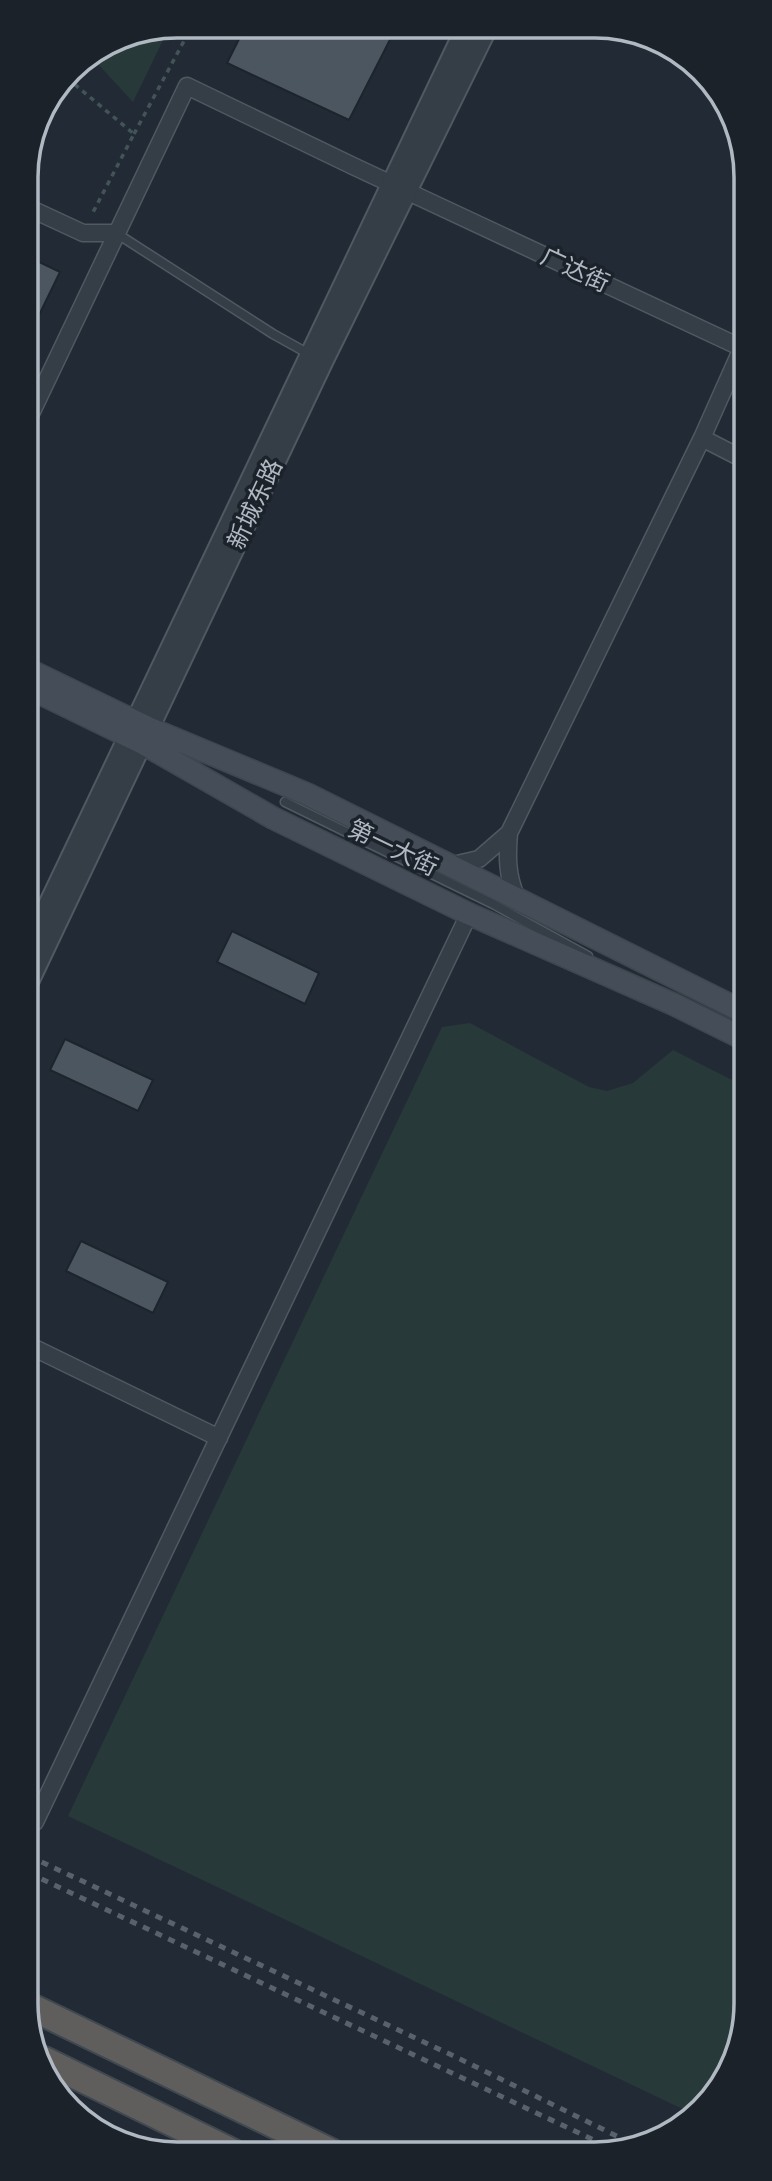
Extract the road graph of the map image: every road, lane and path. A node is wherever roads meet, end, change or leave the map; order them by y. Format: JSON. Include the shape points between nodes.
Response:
{"nodes":[{"id":1,"x":462,"y":38,"type":"edge"},
{"id":2,"x":481,"y":38,"type":"edge"},
{"id":3,"x":185,"y":39,"type":"edge"},
{"id":4,"x":75,"y":84,"type":"edge"},
{"id":5,"x":134,"y":134,"type":"junction"},
{"id":6,"x":400,"y":187,"type":"junction"},
{"id":7,"x":39,"y":213,"type":"edge"},
{"id":8,"x":83,"y":233,"type":"junction"},
{"id":9,"x":116,"y":233,"type":"junction"},
{"id":10,"x":734,"y":343,"type":"edge"},
{"id":11,"x":317,"y":358,"type":"junction"},
{"id":12,"x":734,"y":367,"type":"edge"},
{"id":13,"x":39,"y":397,"type":"edge"},
{"id":14,"x":702,"y":438,"type":"junction"},
{"id":15,"x":734,"y":454,"type":"edge"},
{"id":16,"x":39,"y":676,"type":"edge"},
{"id":17,"x":39,"y":692,"type":"edge"},
{"id":18,"x":139,"y":732,"type":"junction"},
{"id":19,"x":285,"y":802,"type":"dead end"},
{"id":20,"x":509,"y":833,"type":"junction"},
{"id":21,"x":453,"y":865,"type":"junction"},
{"id":22,"x":516,"y":896,"type":"junction"},
{"id":23,"x":469,"y":914,"type":"junction"},
{"id":24,"x":39,"y":927,"type":"edge"},
{"id":25,"x":39,"y":959,"type":"edge"},
{"id":26,"x":673,"y":1004,"type":"junction"},
{"id":27,"x":734,"y":1007,"type":"edge"},
{"id":28,"x":734,"y":1034,"type":"edge"},
{"id":29,"x":38,"y":1350,"type":"edge"},
{"id":30,"x":219,"y":1438,"type":"junction"},
{"id":31,"x":38,"y":1816,"type":"edge"},
{"id":32,"x":39,"y":2011,"type":"edge"},
{"id":33,"x":53,"y":2064,"type":"edge"},
{"id":34,"x":212,"y":2142,"type":"edge"},
{"id":35,"x":310,"y":2142,"type":"edge"}],
"edges":[{"from":1,"to":6,"type":"street","name":"新城东路"},
{"from":2,"to":6,"type":"street","name":"新城东路"},
{"from":3,"to":5,"type":"path"},
{"from":4,"to":5,"type":"path"},
{"from":5,"to":8,"type":"path"},
{"from":6,"to":9,"type":"street","name":"广达街","via":[[187,86]]},
{"from":6,"to":10,"type":"street","name":"广达街"},
{"from":6,"to":11,"type":"street","name":"新城东路"},
{"from":7,"to":8,"type":"street"},
{"from":8,"to":9,"type":"street"},
{"from":9,"to":11,"type":"lane"},
{"from":9,"to":13,"type":"street"},
{"from":11,"to":18,"type":"street","name":"新城东路"},
{"from":12,"to":14,"type":"street"},
{"from":14,"to":15,"type":"street"},
{"from":14,"to":20,"type":"street"},
{"from":16,"to":18,"type":"main road","name":"第一大街"},
{"from":17,"to":18,"type":"main road","name":"第一大街"},
{"from":18,"to":21,"type":"main road","name":"第一大街","via":[[296,789]]},
{"from":18,"to":23,"type":"main road","name":"第一大街","via":[[273,818]]},
{"from":18,"to":24,"type":"street","name":"新城东路"},
{"from":18,"to":25,"type":"street","name":"新城东路"},
{"from":19,"to":26,"type":"lane","via":[[526,921]]},
{"from":20,"to":21,"type":"street","via":[[479,859]]},
{"from":20,"to":22,"type":"street","via":[[507,859]]},
{"from":21,"to":22,"type":"main road","name":"第一大街"},
{"from":22,"to":27,"type":"main road","name":"第一大街"},
{"from":23,"to":26,"type":"main road","name":"第一大街"},
{"from":23,"to":30,"type":"street"},
{"from":26,"to":28,"type":"main road","name":"第一大街"},
{"from":29,"to":30,"type":"street"},
{"from":30,"to":31,"type":"street"},
{"from":32,"to":35,"type":"highway"},
{"from":33,"to":34,"type":"highway"}]}
